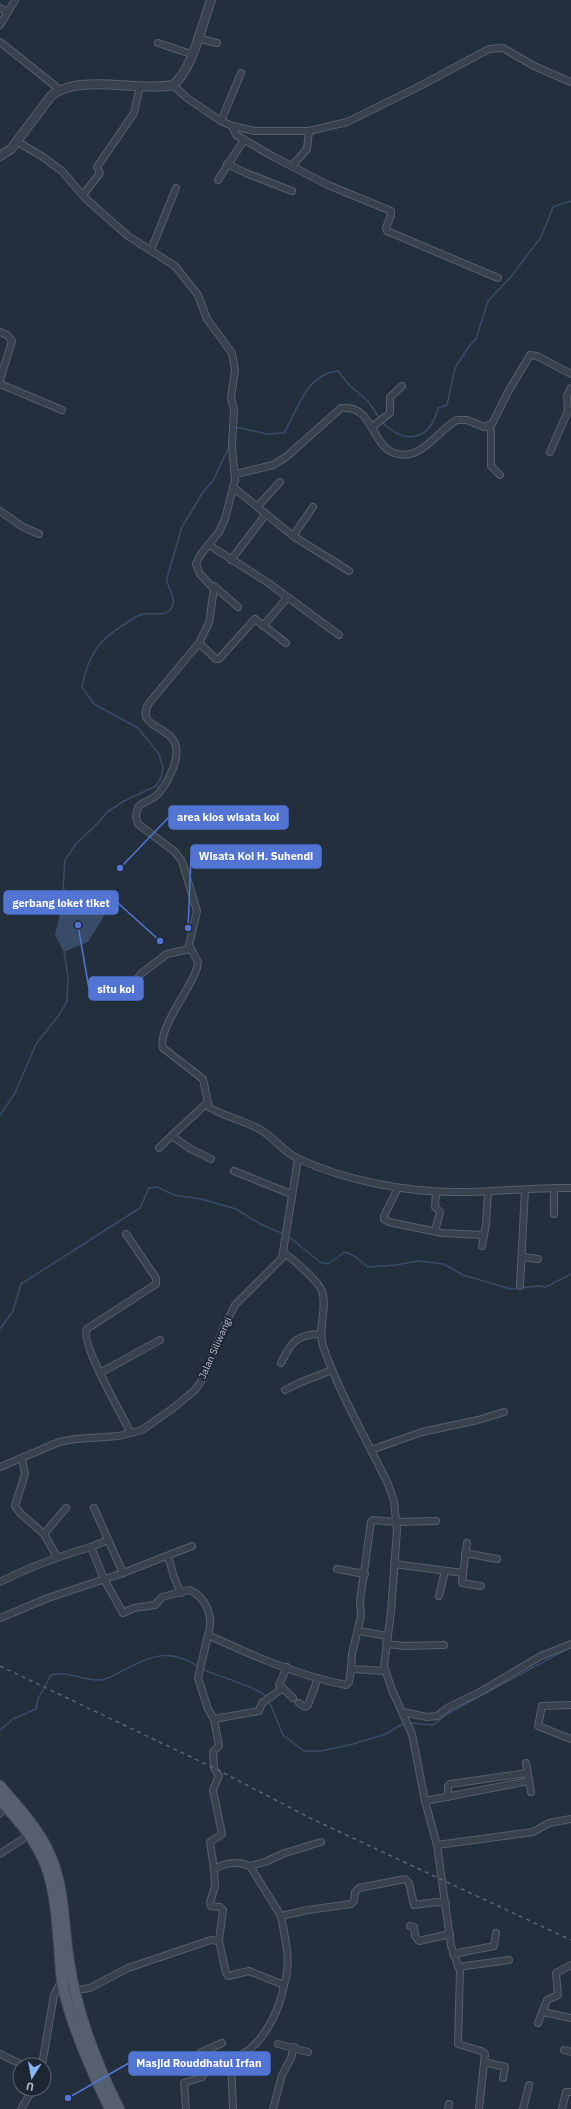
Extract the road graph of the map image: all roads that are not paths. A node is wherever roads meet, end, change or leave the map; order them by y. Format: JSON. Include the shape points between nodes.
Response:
{"nodes":[{"id":1,"x":15,"y":0,"type":"edge"},
{"id":2,"x":211,"y":0,"type":"edge"},
{"id":3,"x":0,"y":8,"type":"edge"},
{"id":4,"x":8,"y":12,"type":"junction"},
{"id":5,"x":0,"y":25,"type":"edge"},
{"id":6,"x":197,"y":38,"type":"junction"},
{"id":7,"x":0,"y":42,"type":"edge"},
{"id":8,"x":158,"y":43,"type":"dead end"},
{"id":9,"x":218,"y":43,"type":"dead end"},
{"id":10,"x":191,"y":54,"type":"junction"},
{"id":11,"x":241,"y":73,"type":"dead end"},
{"id":12,"x":571,"y":82,"type":"edge"},
{"id":13,"x":173,"y":85,"type":"junction"},
{"id":14,"x":140,"y":86,"type":"junction"},
{"id":15,"x":59,"y":89,"type":"junction"},
{"id":16,"x":221,"y":121,"type":"junction"},
{"id":17,"x":232,"y":126,"type":"junction"},
{"id":18,"x":309,"y":130,"type":"junction"},
{"id":19,"x":244,"y":140,"type":"junction"},
{"id":20,"x":16,"y":141,"type":"junction"},
{"id":21,"x":0,"y":156,"type":"edge"},
{"id":22,"x":227,"y":164,"type":"junction"},
{"id":23,"x":292,"y":166,"type":"junction"},
{"id":24,"x":218,"y":180,"type":"dead end"},
{"id":25,"x":176,"y":188,"type":"dead end"},
{"id":26,"x":292,"y":191,"type":"dead end"},
{"id":27,"x":83,"y":195,"type":"junction"},
{"id":28,"x":151,"y":250,"type":"junction"},
{"id":29,"x":498,"y":278,"type":"dead end"},
{"id":30,"x":0,"y":332,"type":"edge"},
{"id":31,"x":3,"y":360,"type":"edge"},
{"id":32,"x":571,"y":374,"type":"edge"},
{"id":33,"x":0,"y":380,"type":"edge"},
{"id":34,"x":0,"y":384,"type":"edge"},
{"id":35,"x":402,"y":386,"type":"dead end"},
{"id":36,"x":571,"y":388,"type":"edge"},
{"id":37,"x":62,"y":410,"type":"dead end"},
{"id":38,"x":489,"y":426,"type":"junction"},
{"id":39,"x":372,"y":427,"type":"junction"},
{"id":40,"x":550,"y":452,"type":"dead end"},
{"id":41,"x":236,"y":474,"type":"junction"},
{"id":42,"x":500,"y":475,"type":"dead end"},
{"id":43,"x":280,"y":482,"type":"dead end"},
{"id":44,"x":233,"y":487,"type":"junction"},
{"id":45,"x":258,"y":506,"type":"junction"},
{"id":46,"x":313,"y":507,"type":"dead end"},
{"id":47,"x":0,"y":510,"type":"edge"},
{"id":48,"x":266,"y":514,"type":"junction"},
{"id":49,"x":40,"y":534,"type":"dead end"},
{"id":50,"x":293,"y":536,"type":"junction"},
{"id":51,"x":210,"y":545,"type":"junction"},
{"id":52,"x":231,"y":560,"type":"junction"},
{"id":53,"x":349,"y":571,"type":"dead end"},
{"id":54,"x":214,"y":586,"type":"junction"},
{"id":55,"x":287,"y":598,"type":"junction"},
{"id":56,"x":238,"y":607,"type":"dead end"},
{"id":57,"x":263,"y":626,"type":"junction"},
{"id":58,"x":339,"y":635,"type":"dead end"},
{"id":59,"x":199,"y":643,"type":"junction"},
{"id":60,"x":286,"y":643,"type":"dead end"},
{"id":61,"x":190,"y":949,"type":"junction"},
{"id":62,"x":127,"y":991,"type":"dead end"},
{"id":63,"x":207,"y":1103,"type":"junction"},
{"id":64,"x":172,"y":1136,"type":"junction"},
{"id":65,"x":159,"y":1148,"type":"dead end"},
{"id":66,"x":211,"y":1158,"type":"dead end"},
{"id":67,"x":298,"y":1159,"type":"junction"},
{"id":68,"x":234,"y":1171,"type":"dead end"},
{"id":69,"x":398,"y":1188,"type":"junction"},
{"id":70,"x":554,"y":1188,"type":"junction"},
{"id":71,"x":571,"y":1188,"type":"edge"},
{"id":72,"x":525,"y":1189,"type":"junction"},
{"id":73,"x":436,"y":1192,"type":"junction"},
{"id":74,"x":488,"y":1192,"type":"junction"},
{"id":75,"x":291,"y":1194,"type":"junction"},
{"id":76,"x":554,"y":1214,"type":"dead end"},
{"id":77,"x":435,"y":1231,"type":"junction"},
{"id":78,"x":126,"y":1234,"type":"dead end"},
{"id":79,"x":484,"y":1235,"type":"junction"},
{"id":80,"x":482,"y":1246,"type":"dead end"},
{"id":81,"x":284,"y":1253,"type":"junction"},
{"id":82,"x":523,"y":1257,"type":"junction"},
{"id":83,"x":538,"y":1259,"type":"dead end"},
{"id":84,"x":520,"y":1286,"type":"dead end"},
{"id":85,"x":321,"y":1334,"type":"junction"},
{"id":86,"x":160,"y":1340,"type":"dead end"},
{"id":87,"x":281,"y":1363,"type":"dead end"},
{"id":88,"x":332,"y":1370,"type":"junction"},
{"id":89,"x":100,"y":1373,"type":"junction"},
{"id":90,"x":285,"y":1390,"type":"dead end"},
{"id":91,"x":504,"y":1412,"type":"dead end"},
{"id":92,"x":131,"y":1433,"type":"junction"},
{"id":93,"x":371,"y":1450,"type":"junction"},
{"id":94,"x":22,"y":1459,"type":"junction"},
{"id":95,"x":0,"y":1468,"type":"edge"},
{"id":96,"x":66,"y":1508,"type":"dead end"},
{"id":97,"x":94,"y":1508,"type":"dead end"},
{"id":98,"x":436,"y":1521,"type":"dead end"},
{"id":99,"x":396,"y":1522,"type":"junction"},
{"id":100,"x":44,"y":1534,"type":"junction"},
{"id":101,"x":108,"y":1540,"type":"junction"},
{"id":102,"x":467,"y":1542,"type":"dead end"},
{"id":103,"x":192,"y":1546,"type":"dead end"},
{"id":104,"x":91,"y":1547,"type":"junction"},
{"id":105,"x":466,"y":1553,"type":"junction"},
{"id":106,"x":168,"y":1556,"type":"junction"},
{"id":107,"x":57,"y":1557,"type":"junction"},
{"id":108,"x":497,"y":1559,"type":"dead end"},
{"id":109,"x":394,"y":1564,"type":"junction"},
{"id":110,"x":337,"y":1569,"type":"dead end"},
{"id":111,"x":445,"y":1571,"type":"junction"},
{"id":112,"x":123,"y":1573,"type":"junction"},
{"id":113,"x":365,"y":1574,"type":"junction"},
{"id":114,"x":463,"y":1574,"type":"junction"},
{"id":115,"x":104,"y":1579,"type":"junction"},
{"id":116,"x":0,"y":1582,"type":"edge"},
{"id":117,"x":481,"y":1586,"type":"dead end"},
{"id":118,"x":181,"y":1593,"type":"junction"},
{"id":119,"x":439,"y":1596,"type":"dead end"},
{"id":120,"x":0,"y":1618,"type":"edge"},
{"id":121,"x":359,"y":1631,"type":"junction"},
{"id":122,"x":208,"y":1635,"type":"junction"},
{"id":123,"x":387,"y":1636,"type":"junction"},
{"id":124,"x":386,"y":1644,"type":"junction"},
{"id":125,"x":571,"y":1644,"type":"edge"},
{"id":126,"x":444,"y":1645,"type":"dead end"},
{"id":127,"x":287,"y":1667,"type":"junction"},
{"id":128,"x":352,"y":1669,"type":"junction"},
{"id":129,"x":385,"y":1671,"type":"junction"},
{"id":130,"x":318,"y":1678,"type":"junction"},
{"id":131,"x":283,"y":1688,"type":"junction"},
{"id":132,"x":293,"y":1698,"type":"dead end"},
{"id":133,"x":299,"y":1703,"type":"dead end"},
{"id":134,"x":571,"y":1705,"type":"edge"},
{"id":135,"x":403,"y":1712,"type":"junction"},
{"id":136,"x":214,"y":1719,"type":"junction"},
{"id":137,"x":571,"y":1739,"type":"edge"},
{"id":138,"x":526,"y":1763,"type":"dead end"},
{"id":139,"x":527,"y":1773,"type":"junction"},
{"id":140,"x":529,"y":1782,"type":"junction"},
{"id":141,"x":0,"y":1786,"type":"edge"},
{"id":142,"x":531,"y":1792,"type":"dead end"},
{"id":143,"x":448,"y":1797,"type":"junction"},
{"id":144,"x":0,"y":1800,"type":"edge"},
{"id":145,"x":425,"y":1801,"type":"junction"},
{"id":146,"x":4,"y":1811,"type":"edge"},
{"id":147,"x":571,"y":1819,"type":"edge"},
{"id":148,"x":29,"y":1835,"type":"junction"},
{"id":149,"x":321,"y":1842,"type":"dead end"},
{"id":150,"x":437,"y":1845,"type":"junction"},
{"id":151,"x":0,"y":1854,"type":"edge"},
{"id":152,"x":250,"y":1866,"type":"junction"},
{"id":153,"x":214,"y":1869,"type":"junction"},
{"id":154,"x":446,"y":1903,"type":"junction"},
{"id":155,"x":281,"y":1916,"type":"junction"},
{"id":156,"x":410,"y":1926,"type":"dead end"},
{"id":157,"x":496,"y":1933,"type":"dead end"},
{"id":158,"x":450,"y":1934,"type":"junction"},
{"id":159,"x":219,"y":1941,"type":"junction"},
{"id":160,"x":453,"y":1954,"type":"junction"},
{"id":161,"x":509,"y":1960,"type":"dead end"},
{"id":162,"x":571,"y":1965,"type":"edge"},
{"id":163,"x":458,"y":1967,"type":"junction"},
{"id":164,"x":67,"y":1978,"type":"junction"},
{"id":165,"x":284,"y":1985,"type":"junction"},
{"id":166,"x":70,"y":1991,"type":"junction"},
{"id":167,"x":543,"y":2012,"type":"junction"},
{"id":168,"x":571,"y":2018,"type":"edge"},
{"id":169,"x":538,"y":2023,"type":"dead end"},
{"id":170,"x":222,"y":2043,"type":"dead end"},
{"id":171,"x":278,"y":2044,"type":"dead end"},
{"id":172,"x":294,"y":2048,"type":"junction"},
{"id":173,"x":564,"y":2050,"type":"dead end"},
{"id":174,"x":308,"y":2052,"type":"dead end"},
{"id":175,"x":571,"y":2052,"type":"edge"},
{"id":176,"x":0,"y":2054,"type":"edge"},
{"id":177,"x":43,"y":2057,"type":"edge"},
{"id":178,"x":12,"y":2060,"type":"edge"},
{"id":179,"x":484,"y":2062,"type":"junction"},
{"id":180,"x":503,"y":2078,"type":"dead end"},
{"id":181,"x":529,"y":2085,"type":"dead end"},
{"id":182,"x":571,"y":2092,"type":"edge"},
{"id":183,"x":28,"y":2097,"type":"edge"},
{"id":184,"x":21,"y":2109,"type":"edge"},
{"id":185,"x":110,"y":2109,"type":"edge"},
{"id":186,"x":118,"y":2109,"type":"edge"},
{"id":187,"x":186,"y":2109,"type":"edge"},
{"id":188,"x":233,"y":2109,"type":"edge"},
{"id":189,"x":273,"y":2109,"type":"edge"},
{"id":190,"x":479,"y":2109,"type":"edge"},
{"id":191,"x":523,"y":2109,"type":"edge"},
{"id":192,"x":562,"y":2109,"type":"edge"}],
"edges":[{"from":1,"to":4,"type":"street"},
{"from":2,"to":6,"type":"street"},
{"from":3,"to":4,"type":"street"},
{"from":4,"to":5,"type":"street"},
{"from":6,"to":9,"type":"street"},
{"from":6,"to":10,"type":"street"},
{"from":7,"to":15,"type":"street"},
{"from":8,"to":10,"type":"street"},
{"from":10,"to":13,"type":"street","via":[[183,75]]},
{"from":11,"to":16,"type":"street"},
{"from":12,"to":18,"type":"street","via":[[534,66],[503,48],[489,49],[347,122]]},
{"from":13,"to":14,"type":"street"},
{"from":13,"to":16,"type":"street","via":[[182,95]]},
{"from":14,"to":15,"type":"street","via":[[92,84]]},
{"from":14,"to":27,"type":"street","via":[[134,113],[98,162],[97,168],[100,173]]},
{"from":15,"to":20,"type":"street"},
{"from":16,"to":17,"type":"street"},
{"from":17,"to":18,"type":"street","via":[[255,131]]},
{"from":17,"to":19,"type":"street","via":[[235,133]]},
{"from":18,"to":23,"type":"street","via":[[306,149]]},
{"from":19,"to":22,"type":"street"},
{"from":19,"to":23,"type":"street"},
{"from":20,"to":21,"type":"street"},
{"from":20,"to":27,"type":"street","via":[[62,172]]},
{"from":22,"to":24,"type":"street"},
{"from":22,"to":26,"type":"street"},
{"from":23,"to":29,"type":"street","via":[[328,185],[391,211],[387,231]]},
{"from":25,"to":28,"type":"street"},
{"from":27,"to":28,"type":"street","via":[[128,236]]},
{"from":28,"to":41,"type":"street","via":[[175,266],[186,278],[198,295],[207,319],[232,352],[235,370],[231,398],[234,417],[232,446]]},
{"from":30,"to":31,"type":"street","via":[[12,341]]},
{"from":31,"to":33,"type":"street"},
{"from":32,"to":38,"type":"street","via":[[538,356],[530,355]]},
{"from":34,"to":37,"type":"street"},
{"from":35,"to":39,"type":"street","via":[[390,397],[390,413]]},
{"from":36,"to":40,"type":"street","via":[[567,396],[568,410]]},
{"from":38,"to":39,"type":"street","via":[[457,420],[424,447],[405,454],[390,451]]},
{"from":38,"to":42,"type":"street","via":[[491,466]]},
{"from":39,"to":41,"type":"street","via":[[358,411],[341,408],[286,457],[273,465]]},
{"from":41,"to":44,"type":"street"},
{"from":43,"to":45,"type":"street"},
{"from":44,"to":45,"type":"street"},
{"from":44,"to":51,"type":"street","via":[[225,518]]},
{"from":45,"to":48,"type":"street"},
{"from":46,"to":50,"type":"street"},
{"from":47,"to":49,"type":"street","via":[[23,527]]},
{"from":48,"to":50,"type":"street"},
{"from":48,"to":52,"type":"street"},
{"from":50,"to":53,"type":"street"},
{"from":51,"to":52,"type":"street"},
{"from":51,"to":54,"type":"street","via":[[196,564],[200,574]]},
{"from":52,"to":55,"type":"street","via":[[267,582]]},
{"from":54,"to":56,"type":"street"},
{"from":54,"to":59,"type":"street","via":[[209,622]]},
{"from":55,"to":57,"type":"street"},
{"from":55,"to":58,"type":"street"},
{"from":57,"to":59,"type":"street","via":[[253,620],[219,659]]},
{"from":57,"to":60,"type":"street"},
{"from":59,"to":61,"type":"street","via":[[148,705],[148,720],[172,738],[176,758],[158,794],[138,807],[136,816],[138,824],[174,851],[182,861],[197,911],[189,942]]},
{"from":61,"to":62,"type":"street","via":[[167,954],[142,973]]},
{"from":61,"to":63,"type":"street","via":[[198,962],[197,971],[179,1001],[162,1046],[203,1079]]},
{"from":63,"to":64,"type":"street"},
{"from":63,"to":67,"type":"street","via":[[213,1109],[270,1135],[288,1154]]},
{"from":64,"to":65,"type":"street"},
{"from":64,"to":66,"type":"street","via":[[189,1148]]},
{"from":67,"to":69,"type":"street","via":[[327,1170]]},
{"from":67,"to":75,"type":"street"},
{"from":68,"to":75,"type":"street"},
{"from":69,"to":73,"type":"street"},
{"from":69,"to":77,"type":"street","via":[[384,1219],[396,1224]]},
{"from":70,"to":71,"type":"street"},
{"from":70,"to":72,"type":"street"},
{"from":70,"to":76,"type":"street"},
{"from":72,"to":74,"type":"street"},
{"from":72,"to":82,"type":"street"},
{"from":73,"to":74,"type":"street"},
{"from":73,"to":77,"type":"street","via":[[435,1207],[440,1212]]},
{"from":74,"to":79,"type":"street"},
{"from":75,"to":81,"type":"street"},
{"from":77,"to":79,"type":"street"},
{"from":78,"to":89,"type":"street","via":[[157,1281],[152,1288],[85,1332],[86,1341]]},
{"from":79,"to":80,"type":"street"},
{"from":81,"to":85,"type":"street","via":[[301,1267],[322,1291],[324,1300]]},
{"from":81,"to":92,"type":"street","name":"Jalan Siliwangi","via":[[279,1262],[235,1305],[204,1377],[195,1390],[152,1424]]},
{"from":82,"to":83,"type":"street"},
{"from":82,"to":84,"type":"street"},
{"from":85,"to":87,"type":"street","via":[[299,1337],[288,1349]]},
{"from":85,"to":88,"type":"street"},
{"from":86,"to":89,"type":"street"},
{"from":88,"to":90,"type":"street","via":[[298,1382]]},
{"from":88,"to":93,"type":"street"},
{"from":89,"to":92,"type":"street"},
{"from":91,"to":93,"type":"street","via":[[422,1432]]},
{"from":92,"to":94,"type":"street","name":"Jalan Siliwangi","via":[[59,1442]]},
{"from":93,"to":99,"type":"street","via":[[392,1494]]},
{"from":94,"to":95,"type":"street","name":"Jalan Siliwangi"},
{"from":94,"to":100,"type":"street","via":[[25,1474],[15,1504],[20,1514]]},
{"from":96,"to":100,"type":"street"},
{"from":97,"to":101,"type":"street"},
{"from":98,"to":99,"type":"street"},
{"from":99,"to":109,"type":"street"},
{"from":99,"to":113,"type":"street","via":[[371,1522]]},
{"from":100,"to":107,"type":"street"},
{"from":101,"to":104,"type":"street"},
{"from":101,"to":112,"type":"street"},
{"from":102,"to":105,"type":"street"},
{"from":103,"to":106,"type":"street"},
{"from":104,"to":107,"type":"street"},
{"from":104,"to":115,"type":"street"},
{"from":105,"to":108,"type":"street"},
{"from":105,"to":114,"type":"street"},
{"from":106,"to":112,"type":"street"},
{"from":106,"to":118,"type":"street"},
{"from":107,"to":116,"type":"street"},
{"from":109,"to":111,"type":"street"},
{"from":109,"to":123,"type":"street"},
{"from":110,"to":113,"type":"street"},
{"from":111,"to":114,"type":"street"},
{"from":111,"to":119,"type":"street"},
{"from":112,"to":115,"type":"street"},
{"from":113,"to":121,"type":"street","via":[[360,1601]]},
{"from":114,"to":117,"type":"street","via":[[462,1583]]},
{"from":115,"to":118,"type":"street","via":[[122,1613],[134,1608],[155,1605],[162,1597]]},
{"from":115,"to":120,"type":"street"},
{"from":118,"to":122,"type":"street","via":[[191,1590],[206,1605],[210,1619]]},
{"from":121,"to":123,"type":"street"},
{"from":121,"to":128,"type":"street","via":[[352,1654]]},
{"from":122,"to":127,"type":"street","via":[[242,1651]]},
{"from":122,"to":136,"type":"street","via":[[197,1673],[208,1709]]},
{"from":123,"to":124,"type":"street"},
{"from":124,"to":126,"type":"street"},
{"from":124,"to":129,"type":"street"},
{"from":125,"to":135,"type":"street","via":[[541,1656],[436,1716],[427,1717]]},
{"from":127,"to":130,"type":"street"},
{"from":127,"to":131,"type":"street","via":[[278,1683]]},
{"from":128,"to":129,"type":"street"},
{"from":128,"to":130,"type":"street","via":[[346,1685]]},
{"from":129,"to":135,"type":"street"},
{"from":130,"to":133,"type":"street","via":[[308,1705],[305,1707]]},
{"from":131,"to":132,"type":"street"},
{"from":131,"to":136,"type":"street","via":[[262,1703],[259,1711]]},
{"from":134,"to":137,"type":"street","via":[[542,1706],[538,1726]]},
{"from":135,"to":145,"type":"street","via":[[412,1734]]},
{"from":136,"to":153,"type":"street","via":[[219,1746],[213,1752],[214,1768],[219,1776],[213,1790],[222,1834],[210,1842]]},
{"from":138,"to":139,"type":"street"},
{"from":139,"to":140,"type":"street"},
{"from":139,"to":143,"type":"street","via":[[450,1784]]},
{"from":140,"to":142,"type":"street"},
{"from":140,"to":143,"type":"street"},
{"from":141,"to":164,"type":"main road","via":[[39,1833],[50,1855],[60,1884]]},
{"from":143,"to":145,"type":"street"},
{"from":144,"to":146,"type":"main road"},
{"from":145,"to":150,"type":"street"},
{"from":146,"to":148,"type":"main road"},
{"from":147,"to":150,"type":"street","via":[[549,1823],[533,1832]]},
{"from":148,"to":151,"type":"street"},
{"from":148,"to":164,"type":"main road","via":[[43,1856],[54,1889]]},
{"from":149,"to":152,"type":"street"},
{"from":150,"to":154,"type":"street"},
{"from":152,"to":153,"type":"street","via":[[234,1863]]},
{"from":152,"to":155,"type":"street"},
{"from":153,"to":159,"type":"street","via":[[215,1886],[210,1903],[211,1906],[223,1910]]},
{"from":154,"to":155,"type":"street","via":[[414,1905],[409,1883],[405,1879],[359,1888],[351,1904]]},
{"from":154,"to":158,"type":"street"},
{"from":155,"to":165,"type":"street","via":[[287,1948],[287,1975]]},
{"from":156,"to":158,"type":"street","via":[[414,1927],[415,1936],[419,1940]]},
{"from":157,"to":160,"type":"street","via":[[494,1946]]},
{"from":158,"to":160,"type":"street"},
{"from":159,"to":165,"type":"street","via":[[228,1976],[249,1971]]},
{"from":159,"to":166,"type":"street","via":[[196,1943],[128,1968],[90,1988]]},
{"from":160,"to":163,"type":"street"},
{"from":161,"to":163,"type":"street"},
{"from":162,"to":167,"type":"street","via":[[556,1973],[558,1995],[548,1998]]},
{"from":163,"to":179,"type":"street","via":[[458,2044],[483,2052]]},
{"from":164,"to":166,"type":"main road"},
{"from":164,"to":177,"type":"street","via":[[54,1995]]},
{"from":165,"to":188,"type":"street","via":[[262,2037],[250,2049],[231,2060]]},
{"from":166,"to":185,"type":"main road","via":[[91,2065]]},
{"from":166,"to":186,"type":"main road"},
{"from":167,"to":168,"type":"street"},
{"from":167,"to":169,"type":"street"},
{"from":170,"to":187,"type":"street","via":[[200,2053],[204,2074],[184,2083]]},
{"from":171,"to":172,"type":"street"},
{"from":172,"to":174,"type":"street"},
{"from":172,"to":189,"type":"street","via":[[282,2075]]},
{"from":173,"to":175,"type":"street"},
{"from":176,"to":178,"type":"street"},
{"from":179,"to":180,"type":"street","via":[[505,2067]]},
{"from":179,"to":190,"type":"street"},
{"from":181,"to":191,"type":"street"},
{"from":182,"to":192,"type":"street","via":[[566,2092]]},
{"from":183,"to":184,"type":"street"}]}
